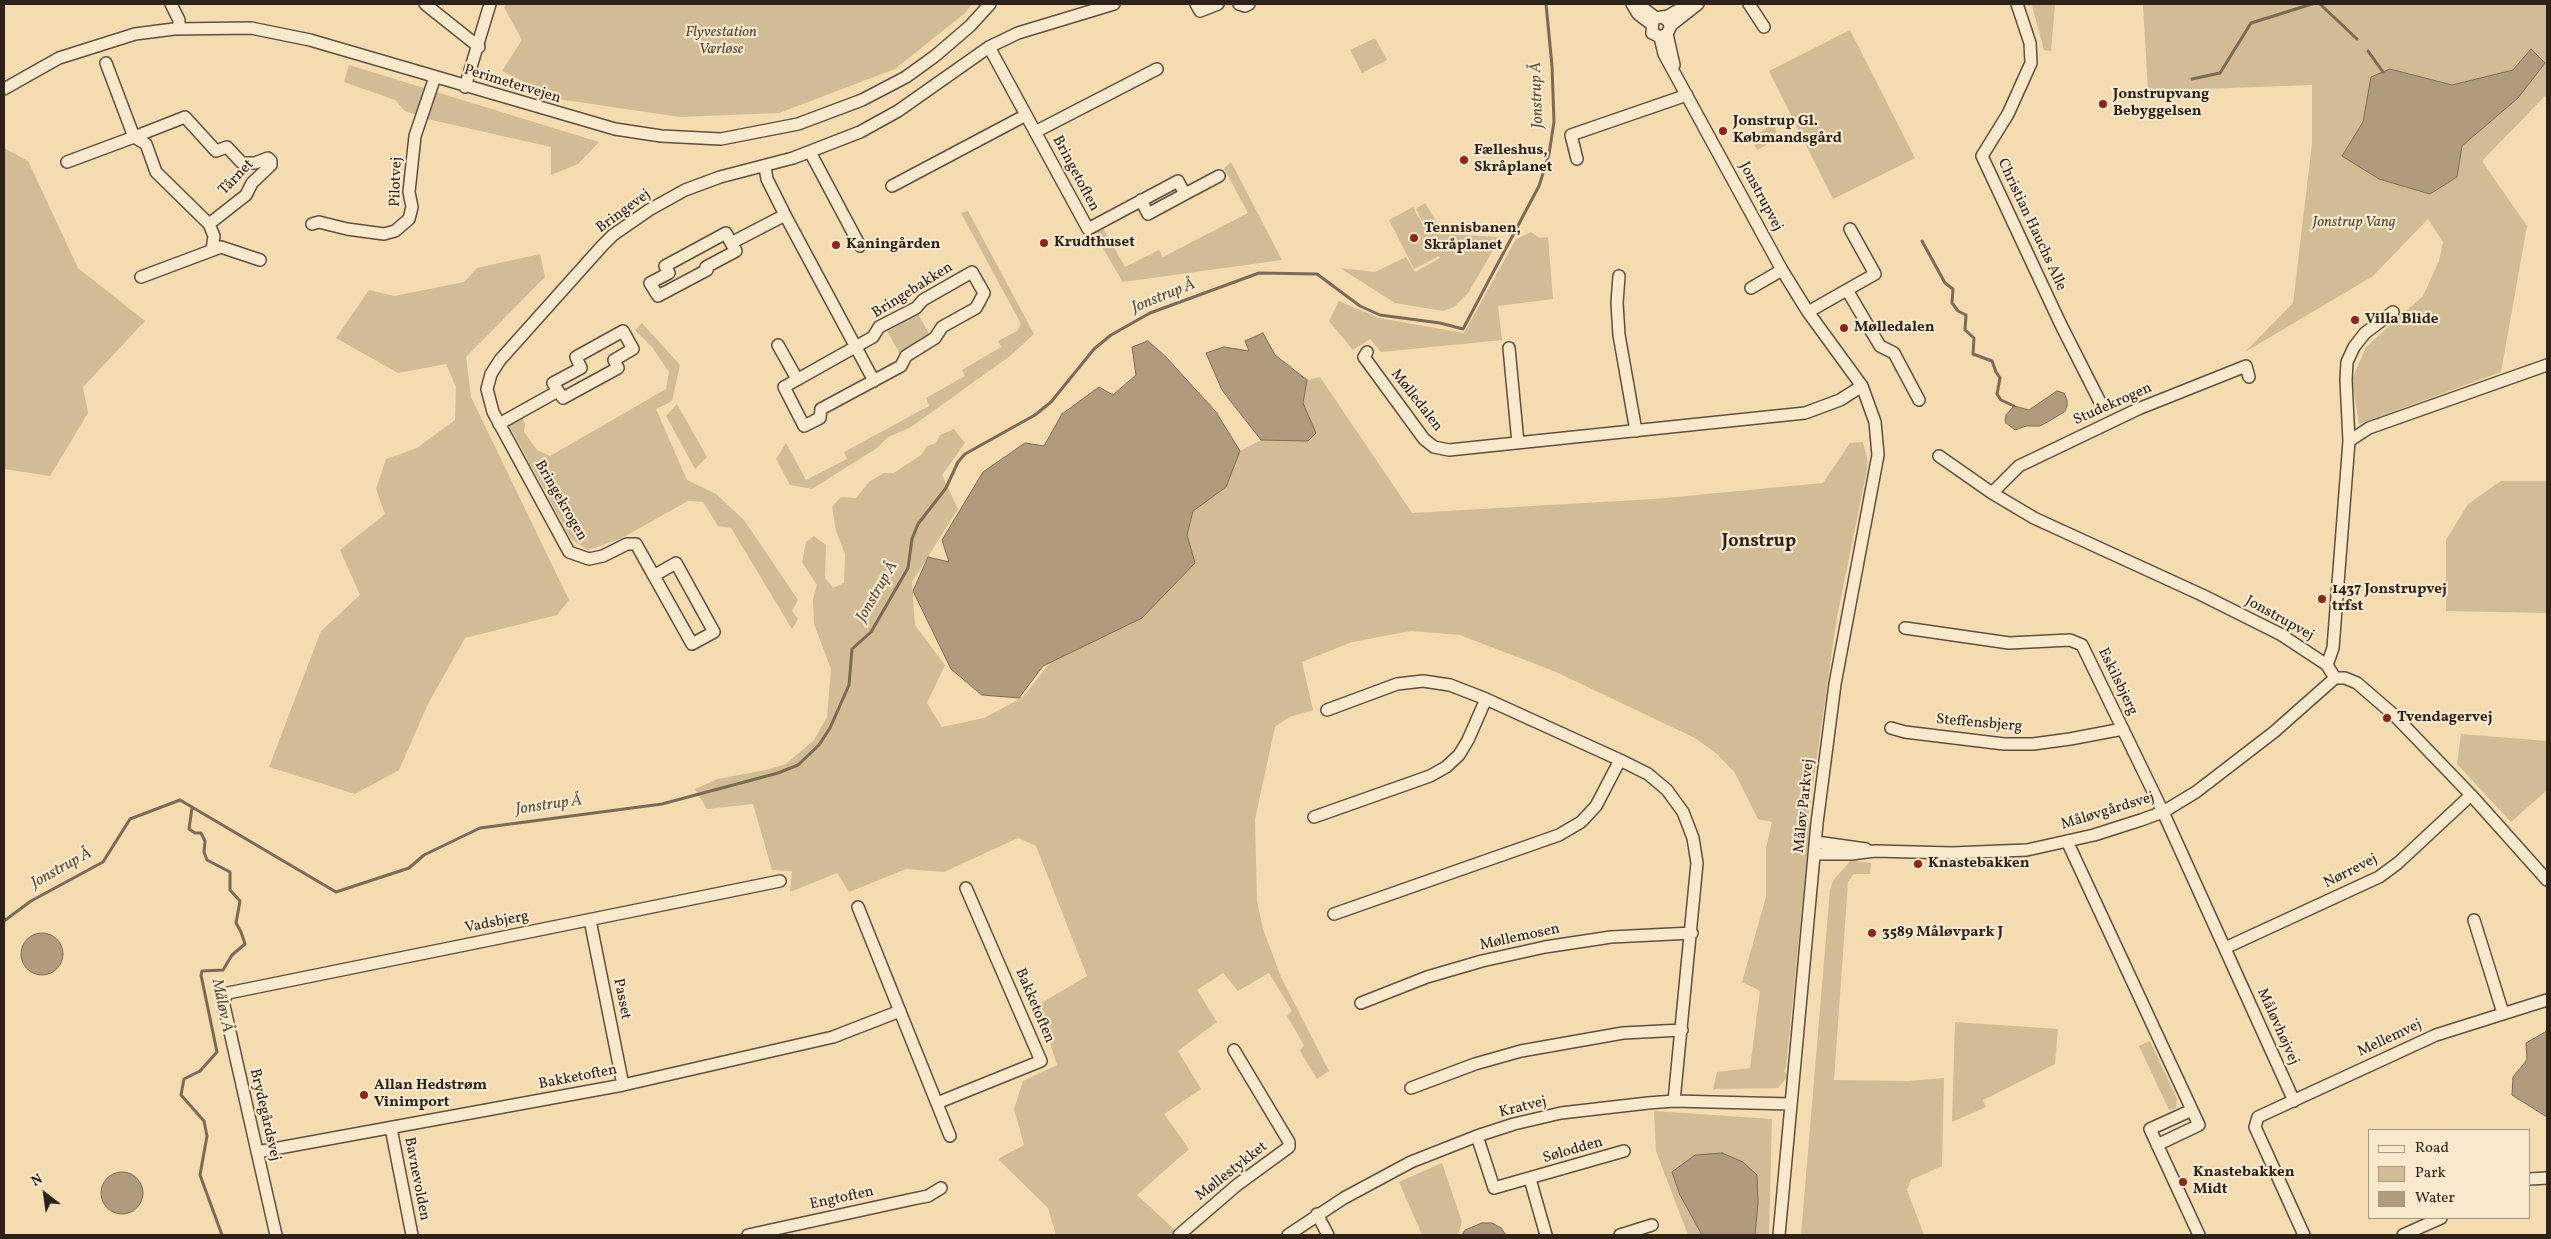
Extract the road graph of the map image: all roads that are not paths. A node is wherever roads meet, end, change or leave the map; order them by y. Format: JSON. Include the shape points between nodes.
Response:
{"nodes":[{"id":1,"x":171,"y":4,"type":"edge"},
{"id":2,"x":425,"y":4,"type":"edge"},
{"id":3,"x":490,"y":4,"type":"edge"},
{"id":4,"x":990,"y":4,"type":"edge"},
{"id":5,"x":1114,"y":4,"type":"edge"},
{"id":6,"x":1196,"y":4,"type":"edge"},
{"id":7,"x":1218,"y":4,"type":"edge"},
{"id":8,"x":1239,"y":4,"type":"edge"},
{"id":9,"x":1248,"y":4,"type":"edge"},
{"id":10,"x":1632,"y":4,"type":"edge"},
{"id":11,"x":1638,"y":4,"type":"edge"},
{"id":12,"x":1688,"y":4,"type":"edge"},
{"id":13,"x":1698,"y":4,"type":"edge"},
{"id":14,"x":1749,"y":4,"type":"edge"},
{"id":15,"x":2017,"y":4,"type":"edge"},
{"id":16,"x":1661,"y":26,"type":"junction"},
{"id":17,"x":1764,"y":28,"type":"dead end"},
{"id":18,"x":179,"y":29,"type":"junction"},
{"id":19,"x":479,"y":47,"type":"junction"},
{"id":20,"x":989,"y":47,"type":"junction"},
{"id":21,"x":106,"y":63,"type":"dead end"},
{"id":22,"x":1157,"y":69,"type":"dead end"},
{"id":23,"x":435,"y":77,"type":"junction"},
{"id":24,"x":466,"y":87,"type":"junction"},
{"id":25,"x":4,"y":88,"type":"edge"},
{"id":26,"x":1687,"y":95,"type":"junction"},
{"id":27,"x":1026,"y":115,"type":"junction"},
{"id":28,"x":1035,"y":132,"type":"junction"},
{"id":29,"x":134,"y":136,"type":"junction"},
{"id":30,"x":810,"y":152,"type":"junction"},
{"id":31,"x":1577,"y":159,"type":"dead end"},
{"id":32,"x":67,"y":162,"type":"dead end"},
{"id":33,"x":765,"y":167,"type":"junction"},
{"id":34,"x":1219,"y":176,"type":"dead end"},
{"id":35,"x":892,"y":186,"type":"dead end"},
{"id":36,"x":785,"y":215,"type":"junction"},
{"id":37,"x":210,"y":224,"type":"junction"},
{"id":38,"x":312,"y":224,"type":"dead end"},
{"id":39,"x":1850,"y":229,"type":"dead end"},
{"id":40,"x":731,"y":242,"type":"junction"},
{"id":41,"x":860,"y":246,"type":"dead end"},
{"id":42,"x":212,"y":250,"type":"junction"},
{"id":43,"x":260,"y":260,"type":"dead end"},
{"id":44,"x":1782,"y":270,"type":"junction"},
{"id":45,"x":1619,"y":276,"type":"dead end"},
{"id":46,"x":141,"y":277,"type":"dead end"},
{"id":47,"x":1751,"y":288,"type":"dead end"},
{"id":48,"x":1847,"y":290,"type":"junction"},
{"id":49,"x":1808,"y":312,"type":"junction"},
{"id":50,"x":2393,"y":312,"type":"dead end"},
{"id":51,"x":778,"y":345,"type":"dead end"},
{"id":52,"x":855,"y":347,"type":"junction"},
{"id":53,"x":1509,"y":348,"type":"dead end"},
{"id":54,"x":1367,"y":352,"type":"dead end"},
{"id":55,"x":2547,"y":365,"type":"edge"},
{"id":56,"x":2249,"y":377,"type":"dead end"},
{"id":57,"x":797,"y":379,"type":"junction"},
{"id":58,"x":874,"y":381,"type":"junction"},
{"id":59,"x":1862,"y":386,"type":"junction"},
{"id":60,"x":487,"y":389,"type":"joint"},
{"id":61,"x":558,"y":391,"type":"junction"},
{"id":62,"x":1919,"y":400,"type":"dead end"},
{"id":63,"x":2100,"y":402,"type":"dead end"},
{"id":64,"x":499,"y":424,"type":"junction"},
{"id":65,"x":1636,"y":431,"type":"junction"},
{"id":66,"x":2349,"y":441,"type":"junction"},
{"id":67,"x":1518,"y":443,"type":"junction"},
{"id":68,"x":1939,"y":456,"type":"dead end"},
{"id":69,"x":1992,"y":493,"type":"junction"},
{"id":70,"x":655,"y":575,"type":"junction"},
{"id":71,"x":1905,"y":628,"type":"dead end"},
{"id":72,"x":2327,"y":665,"type":"junction"},
{"id":73,"x":2335,"y":678,"type":"junction"},
{"id":74,"x":1486,"y":699,"type":"junction"},
{"id":75,"x":1327,"y":710,"type":"dead end"},
{"id":76,"x":1891,"y":728,"type":"dead end"},
{"id":77,"x":2123,"y":729,"type":"junction"},
{"id":78,"x":1620,"y":760,"type":"junction"},
{"id":79,"x":2471,"y":796,"type":"junction"},
{"id":80,"x":2163,"y":812,"type":"junction"},
{"id":81,"x":1314,"y":817,"type":"dead end"},
{"id":82,"x":2067,"y":841,"type":"junction"},
{"id":83,"x":1815,"y":848,"type":"junction"},
{"id":84,"x":2547,"y":880,"type":"edge"},
{"id":85,"x":780,"y":881,"type":"dead end"},
{"id":86,"x":966,"y":888,"type":"dead end"},
{"id":87,"x":858,"y":907,"type":"dead end"},
{"id":88,"x":1334,"y":914,"type":"dead end"},
{"id":89,"x":590,"y":920,"type":"junction"},
{"id":90,"x":2474,"y":920,"type":"dead end"},
{"id":91,"x":1692,"y":933,"type":"junction"},
{"id":92,"x":2225,"y":948,"type":"junction"},
{"id":93,"x":223,"y":1000,"type":"joint"},
{"id":94,"x":2547,"y":1000,"type":"edge"},
{"id":95,"x":1361,"y":1003,"type":"dead end"},
{"id":96,"x":900,"y":1011,"type":"junction"},
{"id":97,"x":2503,"y":1013,"type":"junction"},
{"id":98,"x":1682,"y":1030,"type":"junction"},
{"id":99,"x":1234,"y":1050,"type":"dead end"},
{"id":100,"x":623,"y":1085,"type":"junction"},
{"id":101,"x":1411,"y":1088,"type":"dead end"},
{"id":102,"x":1674,"y":1101,"type":"junction"},
{"id":103,"x":2294,"y":1101,"type":"junction"},
{"id":104,"x":937,"y":1103,"type":"junction"},
{"id":105,"x":1790,"y":1104,"type":"junction"},
{"id":106,"x":2192,"y":1110,"type":"junction"},
{"id":107,"x":391,"y":1128,"type":"junction"},
{"id":108,"x":950,"y":1136,"type":"dead end"},
{"id":109,"x":1477,"y":1136,"type":"junction"},
{"id":110,"x":2157,"y":1145,"type":"junction"},
{"id":111,"x":1624,"y":1151,"type":"dead end"},
{"id":112,"x":257,"y":1152,"type":"junction"},
{"id":113,"x":2547,"y":1178,"type":"edge"},
{"id":114,"x":1530,"y":1179,"type":"junction"},
{"id":115,"x":2531,"y":1179,"type":"edge"},
{"id":116,"x":941,"y":1188,"type":"dead end"},
{"id":117,"x":1317,"y":1214,"type":"junction"},
{"id":118,"x":2438,"y":1219,"type":"edge"},
{"id":119,"x":1652,"y":1226,"type":"dead end"},
{"id":120,"x":276,"y":1235,"type":"edge"},
{"id":121,"x":412,"y":1235,"type":"edge"},
{"id":122,"x":748,"y":1235,"type":"edge"},
{"id":123,"x":1179,"y":1235,"type":"edge"},
{"id":124,"x":1288,"y":1235,"type":"edge"},
{"id":125,"x":1328,"y":1235,"type":"edge"},
{"id":126,"x":1546,"y":1235,"type":"edge"},
{"id":127,"x":1620,"y":1235,"type":"edge"},
{"id":128,"x":1779,"y":1235,"type":"edge"},
{"id":129,"x":2199,"y":1235,"type":"edge"},
{"id":130,"x":2304,"y":1235,"type":"edge"},
{"id":131,"x":2403,"y":1235,"type":"edge"}],
"edges":[{"from":1,"to":18,"type":"street","via":[[179,20]]},
{"from":2,"to":19,"type":"street"},
{"from":3,"to":19,"type":"street"},
{"from":4,"to":24,"type":"street","name":"Perimetervejen","via":[[941,51],[906,77],[862,100],[798,124],[730,137],[661,136],[615,129]]},
{"from":5,"to":20,"type":"street","name":"Bringevej","via":[[1018,32]]},
{"from":6,"to":7,"type":"street","via":[[1200,11]]},
{"from":8,"to":9,"type":"street"},
{"from":10,"to":16,"type":"street","name":"Jonstrupvej","via":[[1638,14]]},
{"from":11,"to":16,"type":"street"},
{"from":12,"to":16,"type":"street"},
{"from":13,"to":16,"type":"street"},
{"from":14,"to":17,"type":"street"},
{"from":15,"to":63,"type":"street","name":"Christian Hauchs Alle","via":[[2030,43],[2031,63],[2008,114],[1982,156]]},
{"from":16,"to":26,"type":"street","name":"Jonstrupvej","via":[[1664,54]]},
{"from":18,"to":23,"type":"street","name":"Perimetervejen","via":[[251,28],[285,34]]},
{"from":18,"to":25,"type":"street","name":"Perimetervejen","via":[[135,34],[99,44],[59,58]]},
{"from":19,"to":24,"type":"street"},
{"from":20,"to":27,"type":"street","name":"Bringetoften"},
{"from":20,"to":30,"type":"street","name":"Bringevej","via":[[898,111],[860,132]]},
{"from":21,"to":29,"type":"street"},
{"from":22,"to":28,"type":"street","name":"Bringetoften"},
{"from":23,"to":24,"type":"street","name":"Perimetervejen"},
{"from":23,"to":38,"type":"street","name":"Pilotvej","via":[[415,136],[409,192],[410,219],[395,231],[384,234],[319,222]]},
{"from":26,"to":31,"type":"street","via":[[1571,135]]},
{"from":26,"to":44,"type":"street","name":"Jonstrupvej"},
{"from":27,"to":28,"type":"street","name":"Bringetoften"},
{"from":27,"to":35,"type":"street"},
{"from":28,"to":34,"type":"street","name":"Bringetoften","via":[[1088,229],[1178,181],[1185,194]]},
{"from":29,"to":32,"type":"street","name":"Tårnet"},
{"from":29,"to":37,"type":"street","via":[[146,144],[156,172]]},
{"from":29,"to":37,"type":"street","name":"Tårnet","via":[[185,117],[216,151],[227,147],[242,163],[268,158],[271,161],[246,195]]},
{"from":30,"to":33,"type":"street","name":"Bringevej"},
{"from":30,"to":41,"type":"street"},
{"from":33,"to":36,"type":"street","via":[[767,179]]},
{"from":33,"to":60,"type":"street","name":"Bringevej","via":[[720,177],[685,190],[613,235],[500,360]]},
{"from":36,"to":40,"type":"street"},
{"from":36,"to":52,"type":"street"},
{"from":37,"to":42,"type":"street","via":[[214,236]]},
{"from":39,"to":48,"type":"street","via":[[1875,274]]},
{"from":40,"to":40,"type":"street","via":[[726,233],[665,266],[669,273],[650,283],[658,296],[736,251]]},
{"from":42,"to":43,"type":"street","via":[[221,247]]},
{"from":42,"to":46,"type":"street"},
{"from":44,"to":47,"type":"street"},
{"from":44,"to":49,"type":"street","name":"Jonstrupvej"},
{"from":45,"to":65,"type":"street","via":[[1619,335]]},
{"from":48,"to":49,"type":"street"},
{"from":48,"to":62,"type":"street","via":[[1880,346],[1894,353]]},
{"from":49,"to":59,"type":"street","name":"Jonstrupvej"},
{"from":50,"to":66,"type":"street","via":[[2365,333],[2347,362]]},
{"from":51,"to":57,"type":"street"},
{"from":52,"to":57,"type":"street","name":"Bringebakken"},
{"from":52,"to":58,"type":"street"},
{"from":52,"to":58,"type":"street","name":"Bringebakken","via":[[873,337],[878,327],[916,308],[922,300],[972,272],[984,293],[976,308],[942,327],[935,338],[906,356],[901,366]]},
{"from":53,"to":67,"type":"street"},
{"from":54,"to":67,"type":"street","name":"Mølledalen","via":[[1364,357],[1434,448],[1449,450]]},
{"from":55,"to":66,"type":"street","via":[[2368,428]]},
{"from":56,"to":69,"type":"street","name":"Studekrogen","via":[[2246,366],[2138,409],[2019,466]]},
{"from":57,"to":58,"type":"street","name":"Bringebakken","via":[[784,387],[804,426],[820,418],[822,409]]},
{"from":59,"to":65,"type":"street","name":"Mølledalen","via":[[1840,400],[1806,413]]},
{"from":59,"to":83,"type":"street","name":"Måløv Parkvej","via":[[1875,422],[1878,455],[1835,684]]},
{"from":60,"to":64,"type":"street","name":"Bringekrogen"},
{"from":61,"to":61,"type":"street","via":[[563,398],[618,368],[614,360],[633,349],[623,332],[576,357],[581,368],[553,383]]},
{"from":61,"to":64,"type":"street"},
{"from":64,"to":70,"type":"street","name":"Bringekrogen","via":[[569,552],[589,559],[627,544],[636,544]]},
{"from":65,"to":67,"type":"street","name":"Mølledalen"},
{"from":66,"to":72,"type":"street","via":[[2333,648]]},
{"from":68,"to":69,"type":"street","name":"Jonstrupvej"},
{"from":69,"to":72,"type":"street","name":"Jonstrupvej","via":[[2034,518],[2280,634]]},
{"from":70,"to":70,"type":"street","name":"Bringekrogen","via":[[676,563],[714,632],[692,644]]},
{"from":71,"to":77,"type":"street","name":"Eskilsbjerg","via":[[2009,643],[2070,640],[2082,645]]},
{"from":72,"to":73,"type":"street","name":"Jonstrupvej"},
{"from":73,"to":79,"type":"street","via":[[2357,683],[2394,715]]},
{"from":73,"to":80,"type":"street","name":"Måløvgårdsvej","via":[[2235,763]]},
{"from":74,"to":75,"type":"street","via":[[1450,685],[1423,681],[1397,684]]},
{"from":74,"to":78,"type":"street"},
{"from":74,"to":81,"type":"street","via":[[1468,740],[1446,767],[1430,776]]},
{"from":76,"to":77,"type":"street","name":"Steffensbjerg","via":[[2004,744],[2061,740]]},
{"from":77,"to":80,"type":"street","name":"Eskilsbjerg"},
{"from":78,"to":88,"type":"street","via":[[1596,806],[1581,822],[1559,835]]},
{"from":78,"to":91,"type":"street","via":[[1648,774],[1667,790],[1683,812],[1694,838],[1697,863]]},
{"from":79,"to":84,"type":"street"},
{"from":79,"to":92,"type":"street","name":"Nørrevej","via":[[2379,877]]},
{"from":80,"to":82,"type":"street","name":"Måløvgårdsvej"},
{"from":80,"to":92,"type":"street","name":"Måløvhøjvej"},
{"from":82,"to":83,"type":"street","name":"Måløvgårdsvej","via":[[2028,850],[1998,852],[1875,852],[1851,846]]},
{"from":82,"to":106,"type":"street"},
{"from":83,"to":105,"type":"street","name":"Måløv Parkvej"},
{"from":85,"to":89,"type":"street","name":"Vadsbjerg"},
{"from":86,"to":104,"type":"street","name":"Bakketoften","via":[[1041,1061]]},
{"from":87,"to":96,"type":"street"},
{"from":89,"to":93,"type":"street","name":"Vadsbjerg","via":[[228,994]]},
{"from":89,"to":100,"type":"street","name":"Passet"},
{"from":90,"to":97,"type":"street"},
{"from":91,"to":95,"type":"street","name":"Møllemosen","via":[[1611,937],[1545,947],[1427,976]]},
{"from":91,"to":98,"type":"street"},
{"from":92,"to":103,"type":"street","name":"Måløvhøjvej"},
{"from":93,"to":112,"type":"street","name":"Brydegårdsvej"},
{"from":94,"to":97,"type":"street","name":"Mellemvej"},
{"from":96,"to":100,"type":"street","name":"Bakketoften","via":[[833,1037]]},
{"from":96,"to":104,"type":"street"},
{"from":97,"to":103,"type":"street","name":"Mellemvej","via":[[2436,1035]]},
{"from":98,"to":101,"type":"street","via":[[1623,1034],[1521,1051]]},
{"from":98,"to":102,"type":"street"},
{"from":99,"to":123,"type":"street","name":"Møllestykket","via":[[1289,1147]]},
{"from":100,"to":107,"type":"street","name":"Bakketoften"},
{"from":102,"to":105,"type":"street","name":"Kratvej"},
{"from":102,"to":109,"type":"street","name":"Kratvej","via":[[1561,1113]]},
{"from":103,"to":130,"type":"street","via":[[2258,1117],[2255,1127]]},
{"from":104,"to":108,"type":"street"},
{"from":105,"to":128,"type":"street","name":"Måløv Parkvej"},
{"from":106,"to":110,"type":"street","via":[[2199,1125]]},
{"from":106,"to":110,"type":"street","via":[[2150,1129]]},
{"from":107,"to":112,"type":"street","name":"Bakketoften"},
{"from":107,"to":121,"type":"street","name":"Bavnevolden"},
{"from":109,"to":114,"type":"street","name":"Sølodden","via":[[1494,1188]]},
{"from":109,"to":117,"type":"street","name":"Kratvej","via":[[1411,1162]]},
{"from":110,"to":129,"type":"street"},
{"from":111,"to":114,"type":"street","name":"Sølodden"},
{"from":112,"to":120,"type":"street","name":"Brydegårdsvej"},
{"from":113,"to":115,"type":"street"},
{"from":114,"to":126,"type":"street","name":"Sølodden"},
{"from":116,"to":122,"type":"street","name":"Engtoften","via":[[928,1196]]},
{"from":117,"to":124,"type":"street","name":"Kratvej"},
{"from":117,"to":125,"type":"street"},
{"from":118,"to":131,"type":"street"},
{"from":119,"to":127,"type":"street"}]}
